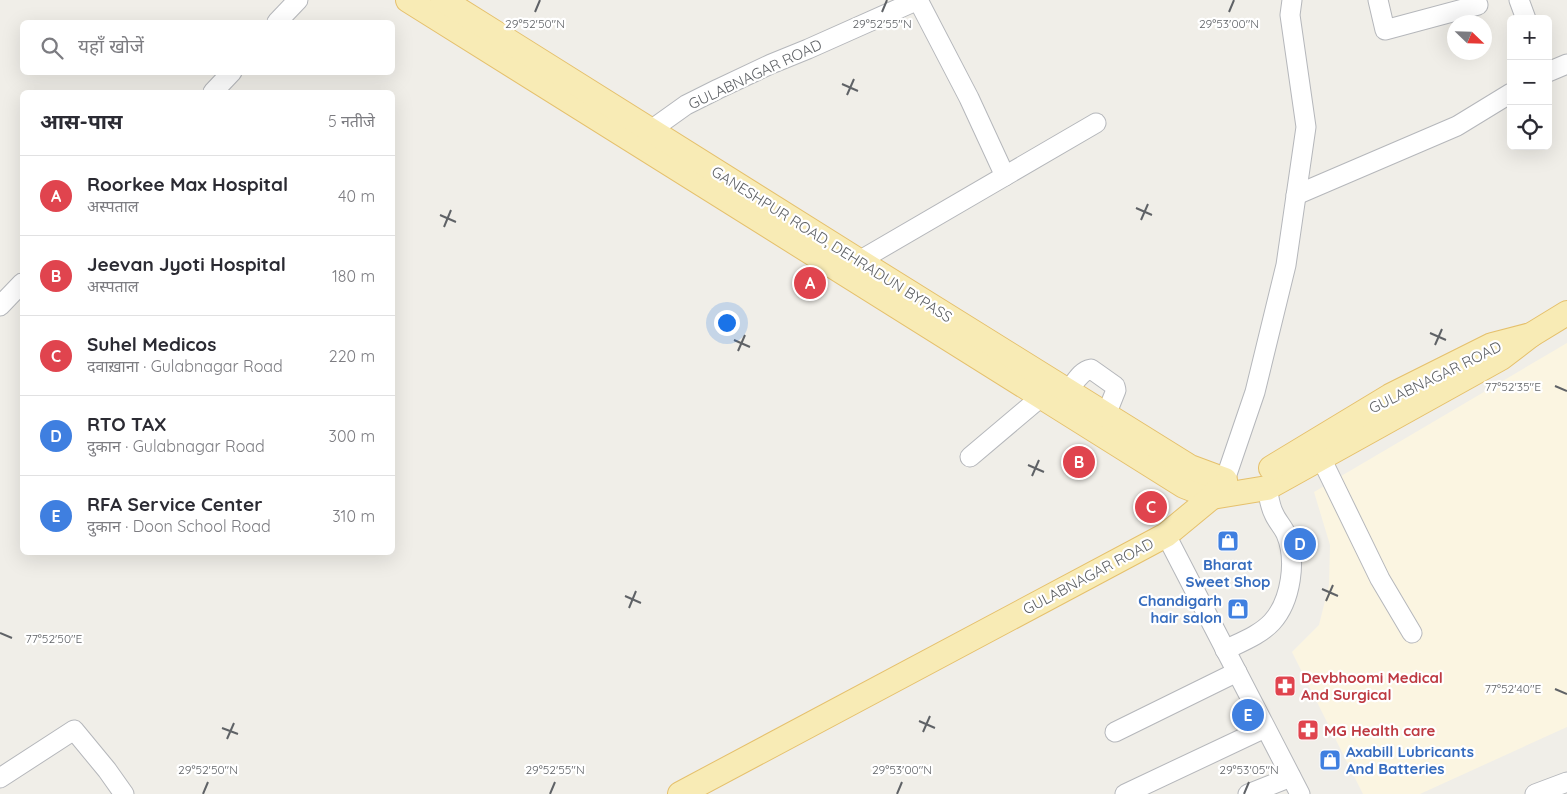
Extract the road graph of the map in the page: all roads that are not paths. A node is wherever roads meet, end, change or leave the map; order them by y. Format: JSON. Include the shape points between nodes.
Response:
{"nodes":[{"id":1,"x":298,"y":0,"type":"edge"},
{"id":2,"x":408,"y":0,"type":"edge"},
{"id":3,"x":443,"y":0,"type":"edge"},
{"id":4,"x":918,"y":0,"type":"edge"},
{"id":5,"x":1292,"y":0,"type":"edge"},
{"id":6,"x":1378,"y":0,"type":"edge"},
{"id":7,"x":1476,"y":0,"type":"edge"},
{"id":8,"x":1519,"y":0,"type":"edge"},
{"id":9,"x":1525,"y":15,"type":"edge"},
{"id":10,"x":279,"y":20,"type":"edge"},
{"id":11,"x":1567,"y":64,"type":"edge"},
{"id":12,"x":1552,"y":70,"type":"edge"},
{"id":13,"x":229,"y":75,"type":"edge"},
{"id":14,"x":215,"y":90,"type":"edge"},
{"id":15,"x":1507,"y":95,"type":"edge"},
{"id":16,"x":1096,"y":123,"type":"dead end"},
{"id":17,"x":651,"y":130,"type":"junction"},
{"id":18,"x":1005,"y":176,"type":"junction"},
{"id":19,"x":1296,"y":196,"type":"junction"},
{"id":20,"x":859,"y":261,"type":"junction"},
{"id":21,"x":20,"y":285,"type":"edge"},
{"id":22,"x":0,"y":306,"type":"edge"},
{"id":23,"x":1567,"y":313,"type":"edge"},
{"id":24,"x":1531,"y":334,"type":"junction"},
{"id":25,"x":1041,"y":397,"type":"junction"},
{"id":26,"x":970,"y":457,"type":"dead end"},
{"id":27,"x":1321,"y":458,"type":"junction"},
{"id":28,"x":1267,"y":488,"type":"junction"},
{"id":29,"x":1218,"y":489,"type":"junction"},
{"id":30,"x":1166,"y":535,"type":"junction"},
{"id":31,"x":1412,"y":633,"type":"dead end"},
{"id":32,"x":1225,"y":650,"type":"junction"},
{"id":33,"x":1237,"y":672,"type":"junction"},
{"id":34,"x":1265,"y":728,"type":"junction"},
{"id":35,"x":1115,"y":732,"type":"dead end"},
{"id":36,"x":1291,"y":777,"type":"junction"},
{"id":37,"x":0,"y":778,"type":"edge"},
{"id":38,"x":1567,"y":782,"type":"edge"},
{"id":39,"x":124,"y":794,"type":"edge"},
{"id":40,"x":680,"y":794,"type":"edge"},
{"id":41,"x":1125,"y":794,"type":"edge"},
{"id":42,"x":1248,"y":794,"type":"edge"},
{"id":43,"x":1300,"y":794,"type":"edge"},
{"id":44,"x":1535,"y":794,"type":"edge"}],
"edges":[{"from":1,"to":10,"type":"street"},
{"from":2,"to":25,"type":"main road"},
{"from":3,"to":17,"type":"main road","name":"GANESHPUR ROAD, DEHRADUN BYPASS"},
{"from":4,"to":17,"type":"street","name":"GULABNAGAR ROAD","via":[[718,89],[686,105]]},
{"from":4,"to":18,"type":"street"},
{"from":5,"to":19,"type":"street","via":[[1290,15],[1306,128]]},
{"from":6,"to":7,"type":"street","via":[[1386,30],[1478,5]]},
{"from":8,"to":9,"type":"street"},
{"from":11,"to":12,"type":"street"},
{"from":13,"to":14,"type":"street"},
{"from":15,"to":19,"type":"street","via":[[1457,126]]},
{"from":16,"to":18,"type":"street"},
{"from":17,"to":20,"type":"main road","name":"GANESHPUR ROAD, DEHRADUN BYPASS"},
{"from":18,"to":20,"type":"street"},
{"from":19,"to":29,"type":"street","via":[[1286,265],[1255,392]]},
{"from":20,"to":29,"type":"main road","name":"GANESHPUR ROAD, DEHRADUN BYPASS","via":[[1190,467]]},
{"from":21,"to":22,"type":"street"},
{"from":23,"to":24,"type":"main road","name":"GULABNAGAR ROAD"},
{"from":24,"to":27,"type":"main road","via":[[1501,358]]},
{"from":24,"to":29,"type":"main road","name":"GULABNAGAR ROAD","via":[[1492,345],[1390,396],[1264,472]]},
{"from":25,"to":26,"type":"street"},
{"from":25,"to":29,"type":"main road","via":[[1184,486]]},
{"from":27,"to":28,"type":"main road"},
{"from":27,"to":31,"type":"street","via":[[1380,579]]},
{"from":28,"to":29,"type":"main road"},
{"from":28,"to":32,"type":"street","via":[[1273,513],[1286,534],[1292,554],[1289,588],[1272,622]]},
{"from":29,"to":30,"type":"main road","name":"GULABNAGAR ROAD"},
{"from":30,"to":32,"type":"street"},
{"from":30,"to":40,"type":"main road","name":"GULABNAGAR ROAD"},
{"from":32,"to":33,"type":"street"},
{"from":33,"to":34,"type":"street"},
{"from":33,"to":35,"type":"street"},
{"from":34,"to":36,"type":"street"},
{"from":34,"to":41,"type":"street"},
{"from":36,"to":42,"type":"street"},
{"from":36,"to":43,"type":"street"},
{"from":37,"to":39,"type":"street","via":[[74,730]]},
{"from":38,"to":44,"type":"street"}]}
